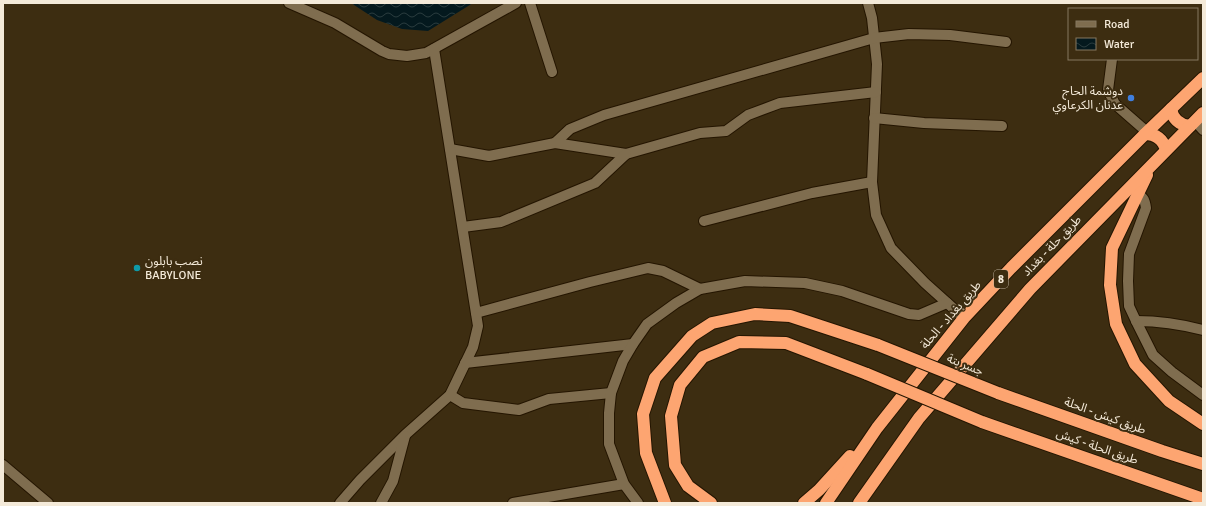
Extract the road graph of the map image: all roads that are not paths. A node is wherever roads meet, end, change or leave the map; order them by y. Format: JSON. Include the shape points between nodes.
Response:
{"nodes":[{"id":1,"x":289,"y":3,"type":"edge"},
{"id":2,"x":516,"y":3,"type":"edge"},
{"id":3,"x":530,"y":3,"type":"edge"},
{"id":4,"x":868,"y":3,"type":"edge"},
{"id":5,"x":874,"y":38,"type":"junction"},
{"id":6,"x":1006,"y":42,"type":"dead end"},
{"id":7,"x":434,"y":49,"type":"junction"},
{"id":8,"x":1112,"y":60,"type":"edge"},
{"id":9,"x":552,"y":72,"type":"dead end"},
{"id":10,"x":1203,"y":78,"type":"edge"},
{"id":11,"x":876,"y":92,"type":"junction"},
{"id":12,"x":1171,"y":109,"type":"junction"},
{"id":13,"x":874,"y":118,"type":"junction"},
{"id":14,"x":1198,"y":123,"type":"edge"},
{"id":15,"x":1002,"y":126,"type":"dead end"},
{"id":16,"x":1146,"y":133,"type":"junction"},
{"id":17,"x":555,"y":143,"type":"junction"},
{"id":18,"x":450,"y":149,"type":"junction"},
{"id":19,"x":1166,"y":150,"type":"junction"},
{"id":20,"x":626,"y":154,"type":"junction"},
{"id":21,"x":1152,"y":164,"type":"junction"},
{"id":22,"x":872,"y":182,"type":"junction"},
{"id":23,"x":1137,"y":194,"type":"junction"},
{"id":24,"x":704,"y":221,"type":"dead end"},
{"id":25,"x":463,"y":227,"type":"junction"},
{"id":26,"x":700,"y":289,"type":"junction"},
{"id":27,"x":947,"y":303,"type":"junction"},
{"id":28,"x":476,"y":313,"type":"junction"},
{"id":29,"x":964,"y":318,"type":"junction"},
{"id":30,"x":1136,"y":321,"type":"junction"},
{"id":31,"x":1203,"y":330,"type":"edge"},
{"id":32,"x":633,"y":344,"type":"junction"},
{"id":33,"x":465,"y":363,"type":"junction"},
{"id":34,"x":610,"y":393,"type":"junction"},
{"id":35,"x":998,"y":393,"type":"joint"},
{"id":36,"x":450,"y":394,"type":"junction"},
{"id":37,"x":1203,"y":395,"type":"edge"},
{"id":38,"x":1203,"y":424,"type":"edge"},
{"id":39,"x":877,"y":428,"type":"junction"},
{"id":40,"x":405,"y":435,"type":"junction"},
{"id":41,"x":1203,"y":464,"type":"edge"},
{"id":42,"x":4,"y":468,"type":"edge"},
{"id":43,"x":624,"y":484,"type":"junction"},
{"id":44,"x":1203,"y":500,"type":"edge"},
{"id":45,"x":48,"y":503,"type":"edge"},
{"id":46,"x":340,"y":503,"type":"edge"},
{"id":47,"x":381,"y":503,"type":"edge"},
{"id":48,"x":513,"y":503,"type":"edge"},
{"id":49,"x":638,"y":503,"type":"edge"},
{"id":50,"x":665,"y":503,"type":"edge"},
{"id":51,"x":711,"y":503,"type":"edge"},
{"id":52,"x":804,"y":503,"type":"edge"},
{"id":53,"x":826,"y":503,"type":"edge"},
{"id":54,"x":860,"y":503,"type":"edge"}],
"edges":[{"from":1,"to":7,"type":"street","via":[[335,23],[389,54],[407,56]]},
{"from":2,"to":7,"type":"street"},
{"from":3,"to":9,"type":"street"},
{"from":4,"to":5,"type":"street"},
{"from":5,"to":6,"type":"street","via":[[909,34],[950,35]]},
{"from":5,"to":11,"type":"street","via":[[878,64]]},
{"from":5,"to":17,"type":"street","via":[[604,115],[570,128]]},
{"from":7,"to":18,"type":"street"},
{"from":8,"to":16,"type":"street","via":[[1108,90],[1115,104]]},
{"from":10,"to":12,"type":"highway","name":"طريق بغداد - الحلة","number":"8"},
{"from":11,"to":13,"type":"street"},
{"from":11,"to":20,"type":"street","via":[[780,103],[748,115],[726,131],[700,133]]},
{"from":12,"to":14,"type":"highway","via":[[1174,118],[1186,126]]},
{"from":12,"to":16,"type":"highway","name":"طريق بغداد - الحلة","number":"8"},
{"from":13,"to":15,"type":"street","via":[[924,124]]},
{"from":13,"to":22,"type":"street"},
{"from":14,"to":19,"type":"highway","name":"طريق حلة - بغداد","number":"8"},
{"from":16,"to":19,"type":"highway","via":[[1159,137]]},
{"from":16,"to":29,"type":"highway","name":"طريق بغداد - الحلة","number":"8"},
{"from":17,"to":18,"type":"street","via":[[489,156]]},
{"from":17,"to":20,"type":"street"},
{"from":18,"to":25,"type":"street"},
{"from":19,"to":21,"type":"highway","name":"طريق حلة - بغداد","number":"8"},
{"from":20,"to":25,"type":"street","via":[[595,183],[501,222]]},
{"from":21,"to":23,"type":"highway"},
{"from":21,"to":54,"type":"highway","name":"طريق حلة - بغداد","number":"8","via":[[1030,289],[919,418]]},
{"from":22,"to":24,"type":"street","via":[[812,193]]},
{"from":22,"to":27,"type":"street","via":[[876,215],[891,248]]},
{"from":23,"to":30,"type":"street","via":[[1145,201],[1146,208],[1129,254],[1129,306]]},
{"from":23,"to":38,"type":"highway","via":[[1112,248],[1110,285],[1116,324],[1135,364],[1169,401]]},
{"from":25,"to":28,"type":"street"},
{"from":26,"to":27,"type":"street","via":[[745,281],[805,283],[842,291],[919,315]]},
{"from":26,"to":28,"type":"street","via":[[663,270],[648,268]]},
{"from":26,"to":32,"type":"street","via":[[647,324]]},
{"from":27,"to":29,"type":"street"},
{"from":28,"to":33,"type":"street","via":[[478,326]]},
{"from":29,"to":39,"type":"highway","name":"طريق بغداد - الحلة","number":"8"},
{"from":30,"to":31,"type":"street","via":[[1181,324]]},
{"from":30,"to":37,"type":"street","via":[[1153,355]]},
{"from":32,"to":33,"type":"street"},
{"from":32,"to":34,"type":"street"},
{"from":33,"to":36,"type":"street"},
{"from":34,"to":36,"type":"street","via":[[549,399],[519,410],[463,403]]},
{"from":34,"to":43,"type":"street","via":[[609,444]]},
{"from":35,"to":41,"type":"highway","name":"طريق كيش - الحلة"},
{"from":35,"to":50,"type":"highway","name":"جسر بتة","bridge":true,"via":[[878,345],[790,316],[755,314],[712,323],[692,336],[655,378],[643,414],[646,453]]},
{"from":36,"to":40,"type":"street"},
{"from":39,"to":52,"type":"highway"},
{"from":39,"to":53,"type":"highway","name":"طريق بغداد - الحلة","number":"8"},
{"from":40,"to":46,"type":"street"},
{"from":40,"to":47,"type":"street","via":[[393,481]]},
{"from":42,"to":45,"type":"street"},
{"from":43,"to":48,"type":"street"},
{"from":43,"to":49,"type":"street"},
{"from":44,"to":51,"type":"highway","name":"طريق الحلة - كيش","bridge":true,"via":[[982,422],[786,343],[739,342],[703,357],[680,385],[671,416],[675,465],[688,486]]}]}
